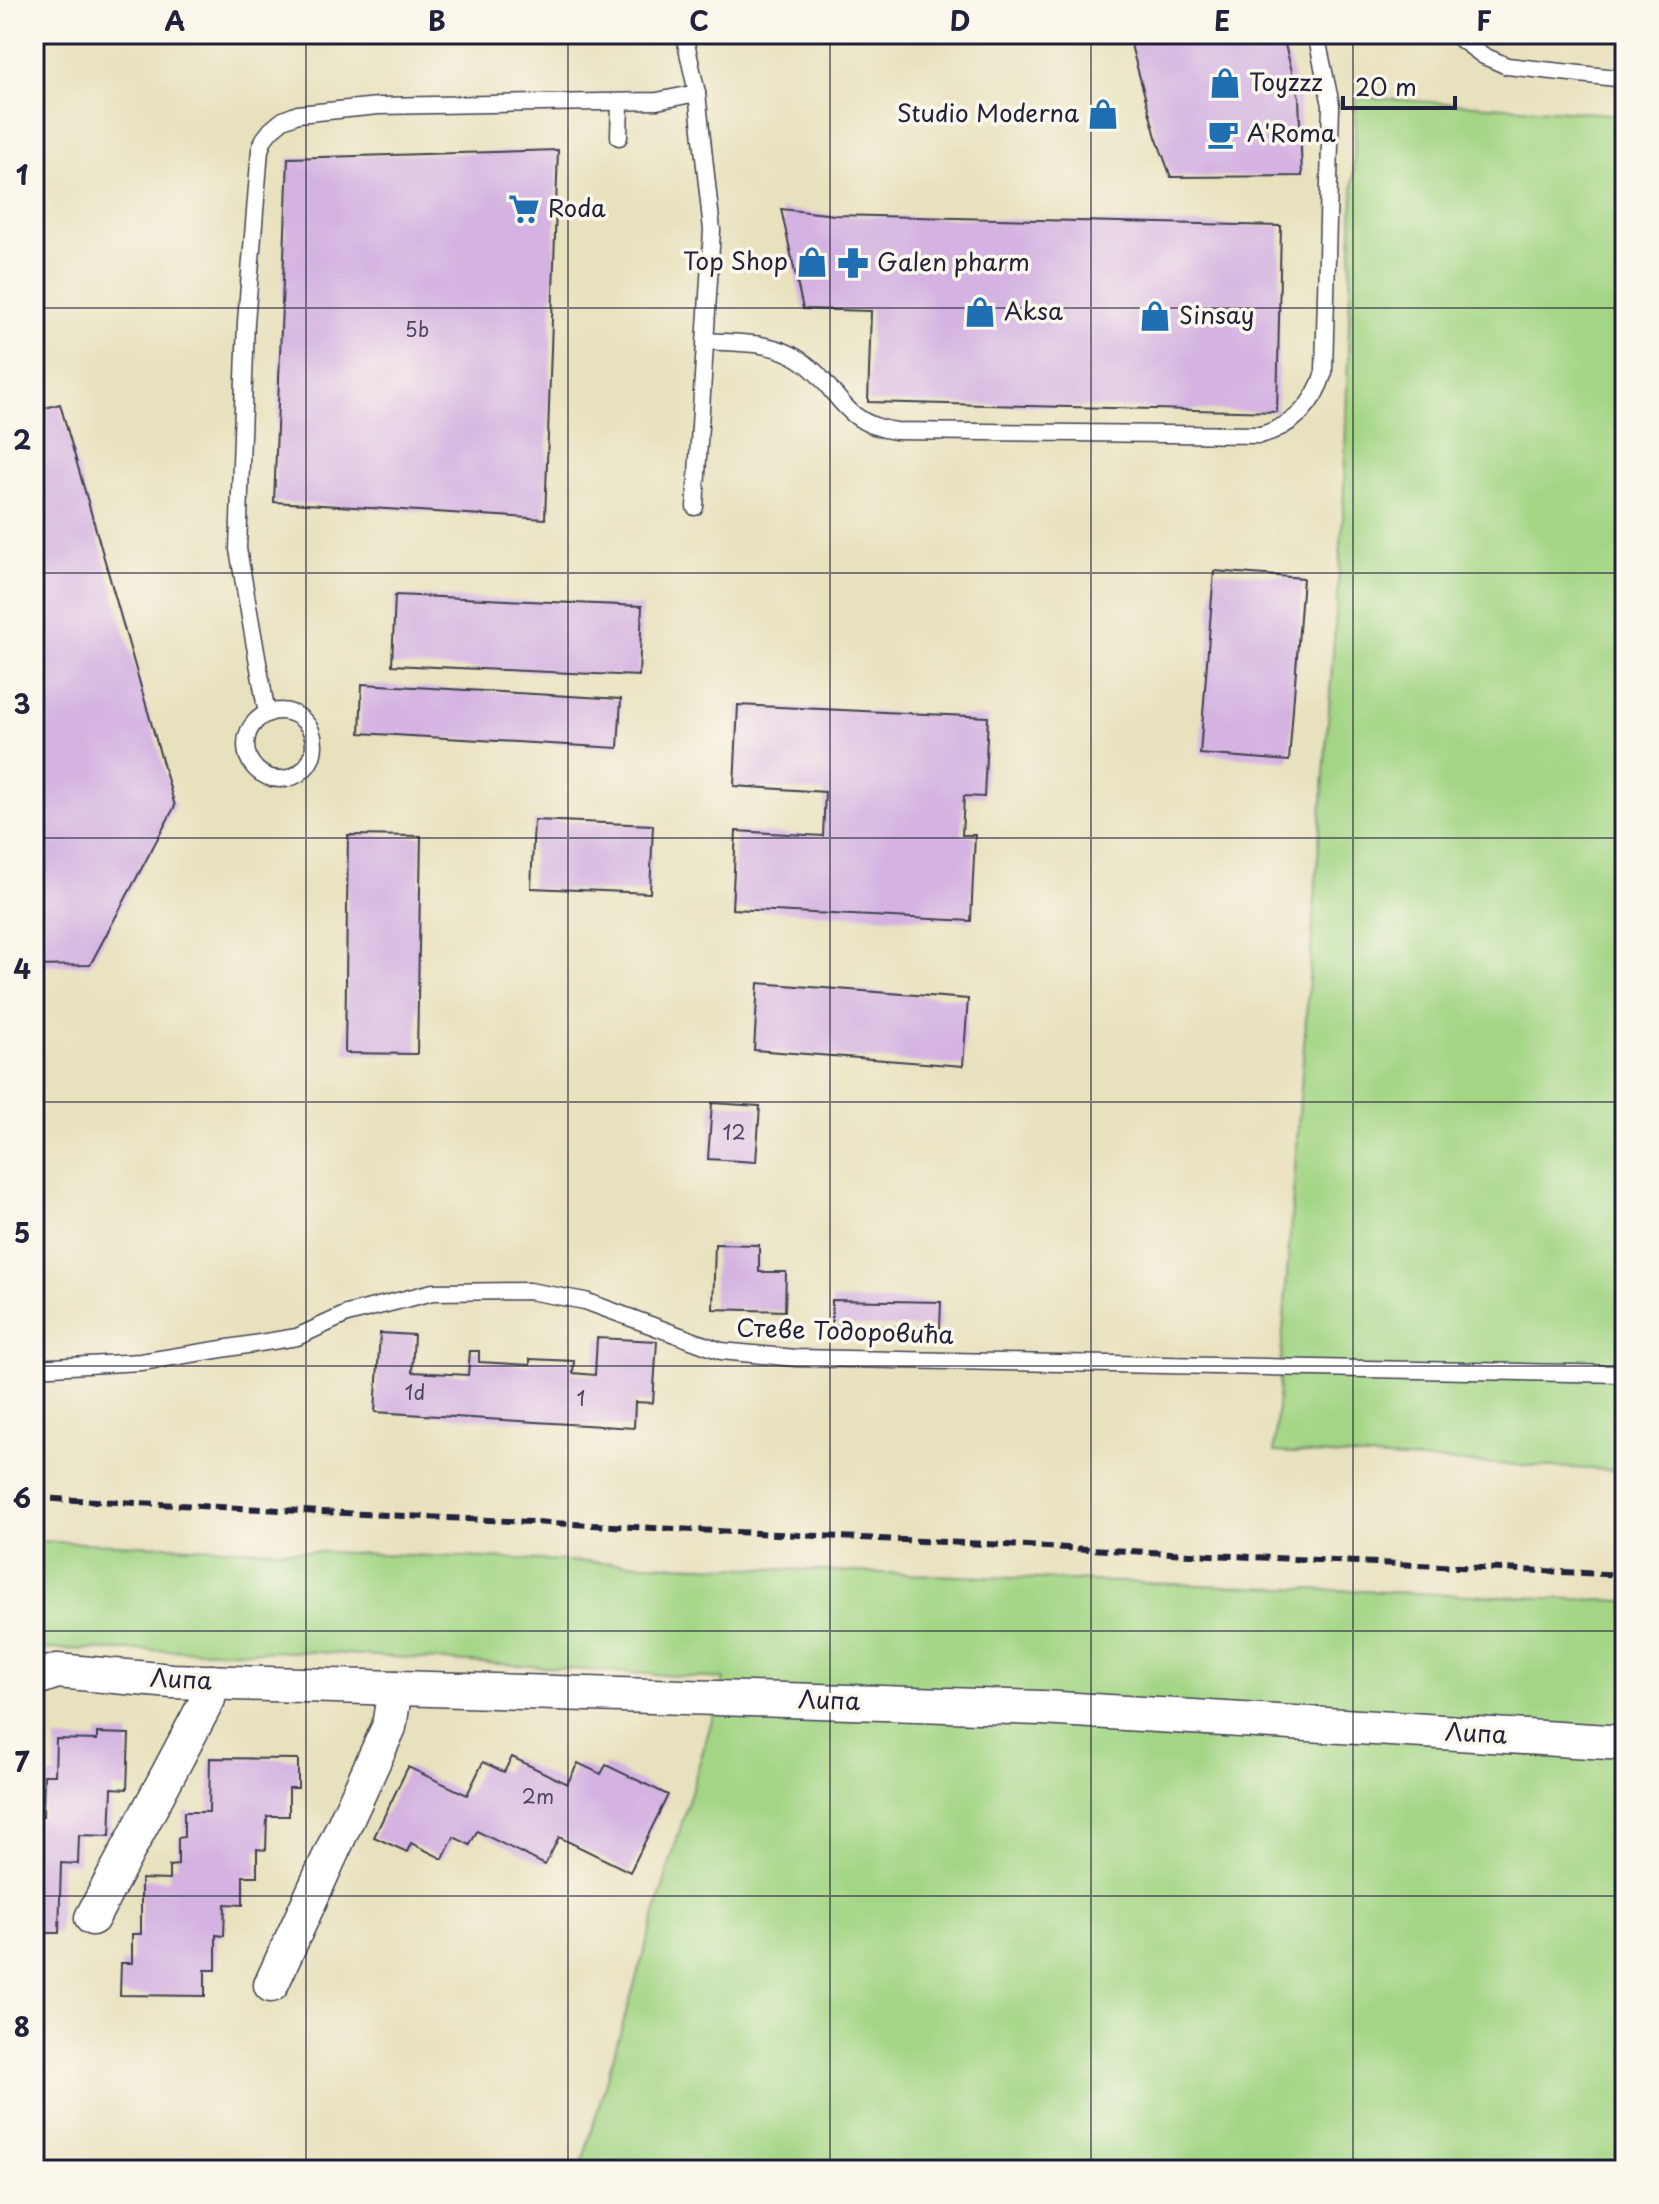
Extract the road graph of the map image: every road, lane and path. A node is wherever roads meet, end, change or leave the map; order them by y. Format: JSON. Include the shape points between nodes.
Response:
{"nodes":[{"id":1,"x":684,"y":34,"type":"edge"},
{"id":2,"x":1316,"y":34,"type":"edge"},
{"id":3,"x":1454,"y":34,"type":"edge"},
{"id":4,"x":1625,"y":79,"type":"edge"},
{"id":5,"x":697,"y":93,"type":"junction"},
{"id":6,"x":620,"y":102,"type":"junction"},
{"id":7,"x":619,"y":137,"type":"dead end"},
{"id":8,"x":706,"y":341,"type":"junction"},
{"id":9,"x":695,"y":507,"type":"dead end"},
{"id":10,"x":267,"y":714,"type":"junction"},
{"id":11,"x":34,"y":1368,"type":"edge"},
{"id":12,"x":1625,"y":1374,"type":"edge"},
{"id":13,"x":34,"y":1679,"type":"edge"},
{"id":14,"x":212,"y":1682,"type":"junction"},
{"id":15,"x":395,"y":1688,"type":"junction"},
{"id":16,"x":1625,"y":1743,"type":"edge"},
{"id":17,"x":92,"y":1918,"type":"dead end"},
{"id":18,"x":271,"y":1985,"type":"dead end"}],
"edges":[{"from":1,"to":5,"type":"lane"},
{"from":2,"to":8,"type":"lane","via":[[1331,105],[1324,372],[1307,407],[1276,431],[1260,435],[882,430],[848,411],[814,370],[790,354],[756,344]]},
{"from":3,"to":4,"type":"lane","via":[[1507,66]]},
{"from":5,"to":6,"type":"lane"},
{"from":5,"to":8,"type":"lane","via":[[712,230]]},
{"from":6,"to":7,"type":"lane"},
{"from":6,"to":10,"type":"lane","via":[[378,106],[298,114],[283,120],[264,139],[246,322],[238,549]]},
{"from":8,"to":9,"type":"lane"},
{"from":10,"to":10,"type":"lane","via":[[247,735],[247,754],[265,777],[284,780],[309,765],[315,747],[310,727],[295,714]]},
{"from":11,"to":12,"type":"lane","name":"Стеве Тодоровића","via":[[141,1362],[297,1337],[347,1314],[433,1292],[529,1291],[585,1301],[721,1351],[796,1358]]},
{"from":13,"to":14,"type":"street","name":"Липа","via":[[57,1671]]},
{"from":14,"to":15,"type":"street","name":"Липа"},
{"from":14,"to":17,"type":"street","via":[[208,1699]]},
{"from":15,"to":16,"type":"street","name":"Липа","via":[[1042,1708]]},
{"from":15,"to":18,"type":"street","via":[[389,1727]]}]}
